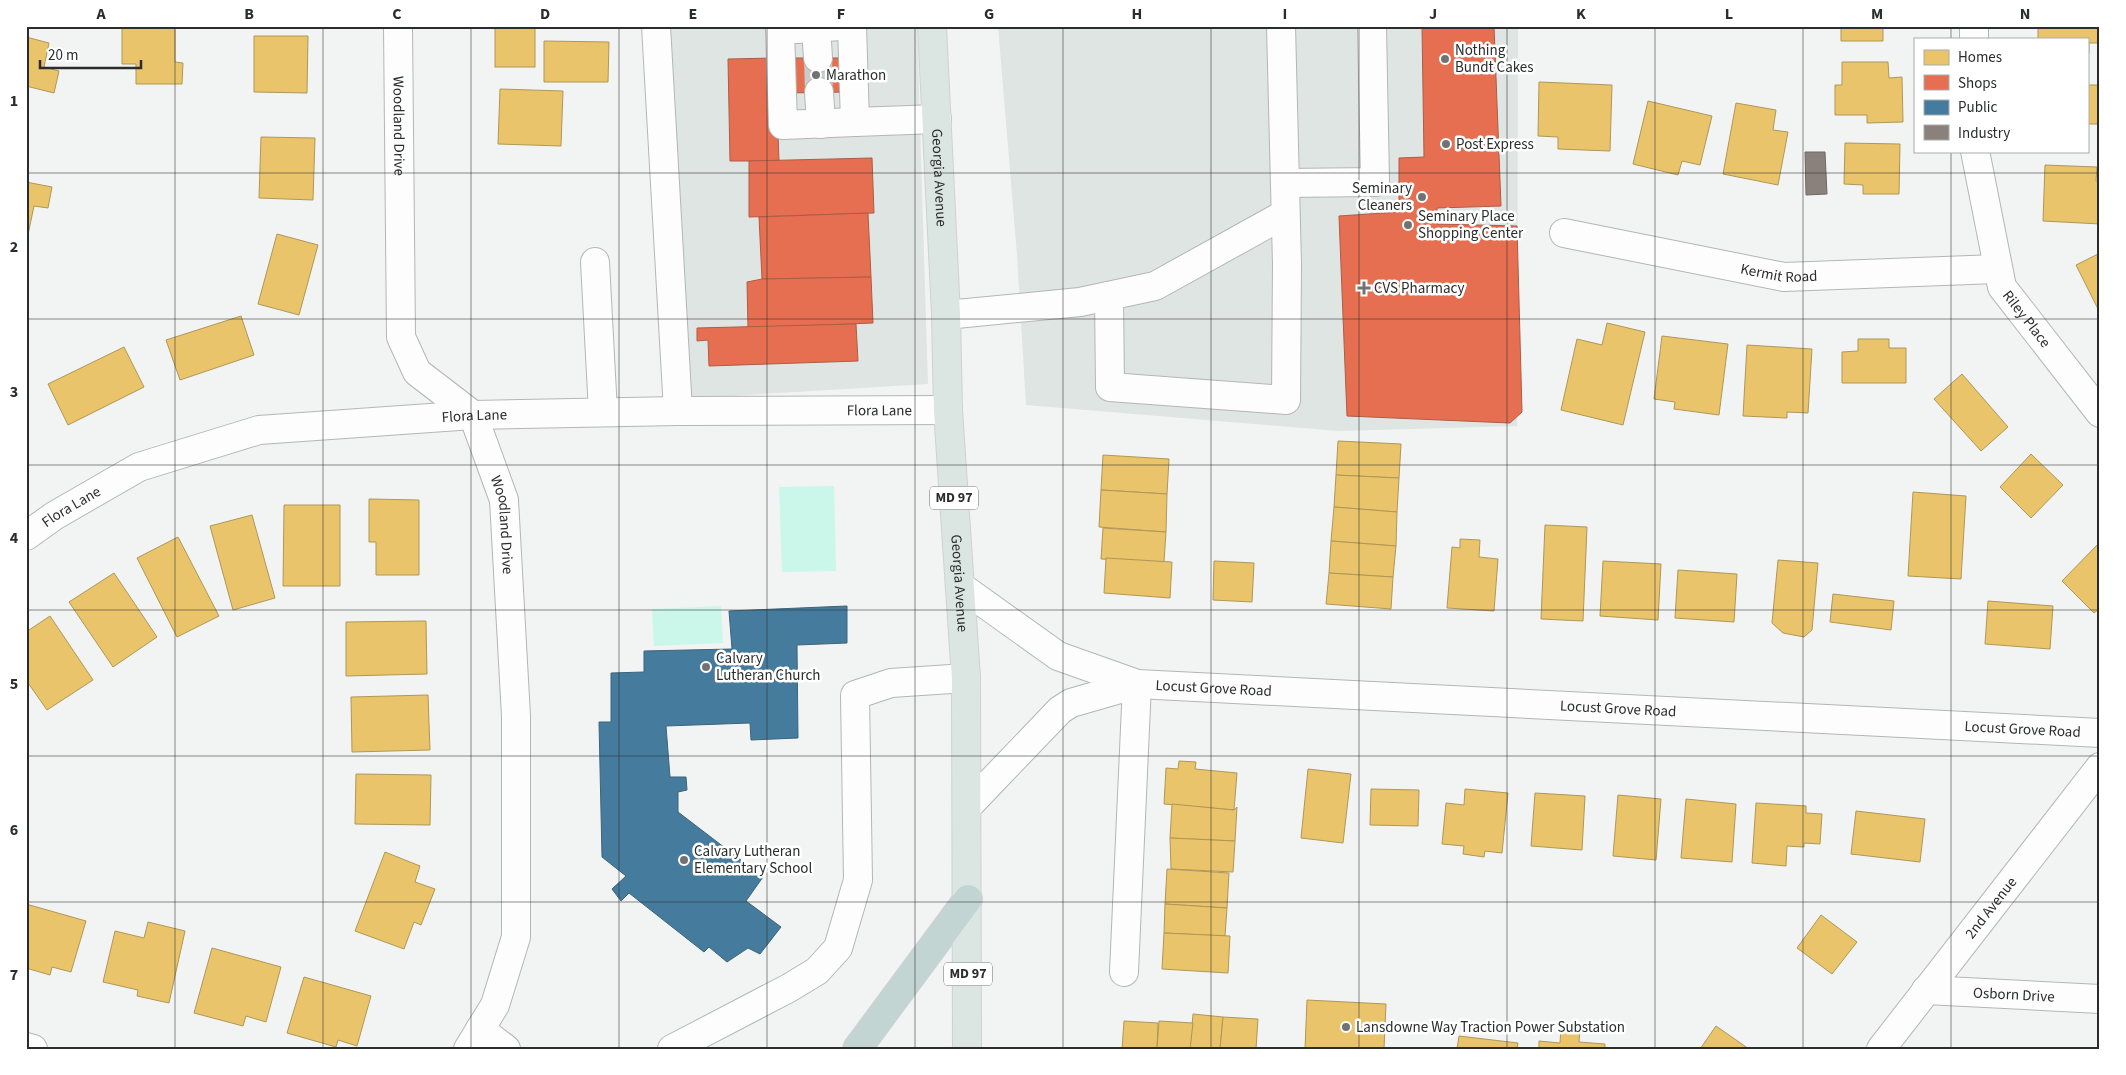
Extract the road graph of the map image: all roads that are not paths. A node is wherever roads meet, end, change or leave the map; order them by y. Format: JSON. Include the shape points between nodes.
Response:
{"nodes":[{"id":1,"x":398,"y":26,"type":"edge"},
{"id":2,"x":656,"y":26,"type":"edge"},
{"id":3,"x":852,"y":26,"type":"edge"},
{"id":4,"x":932,"y":26,"type":"edge"},
{"id":5,"x":1281,"y":26,"type":"edge"},
{"id":6,"x":1372,"y":26,"type":"edge"},
{"id":7,"x":812,"y":27,"type":"edge"},
{"id":8,"x":818,"y":58,"type":"tunnel mouth"},
{"id":9,"x":819,"y":92,"type":"tunnel mouth"},
{"id":10,"x":937,"y":120,"type":"junction"},
{"id":11,"x":855,"y":122,"type":"junction"},
{"id":12,"x":820,"y":124,"type":"junction"},
{"id":13,"x":1975,"y":152,"type":"edge"},
{"id":14,"x":1284,"y":183,"type":"junction"},
{"id":15,"x":1285,"y":214,"type":"junction"},
{"id":16,"x":1564,"y":233,"type":"dead end"},
{"id":17,"x":594,"y":262,"type":"dead end"},
{"id":18,"x":1997,"y":269,"type":"junction"},
{"id":19,"x":1109,"y":296,"type":"junction"},
{"id":20,"x":946,"y":315,"type":"junction"},
{"id":21,"x":948,"y":410,"type":"junction"},
{"id":22,"x":678,"y":411,"type":"junction"},
{"id":23,"x":603,"y":412,"type":"junction"},
{"id":24,"x":2100,"y":413,"type":"edge"},
{"id":25,"x":473,"y":415,"type":"junction"},
{"id":26,"x":26,"y":536,"type":"edge"},
{"id":27,"x":960,"y":586,"type":"junction"},
{"id":28,"x":966,"y":678,"type":"junction"},
{"id":29,"x":1137,"y":684,"type":"junction"},
{"id":30,"x":2100,"y":733,"type":"edge"},
{"id":31,"x":2100,"y":767,"type":"edge"},
{"id":32,"x":968,"y":806,"type":"junction"},
{"id":33,"x":968,"y":900,"type":"junction"},
{"id":34,"x":1124,"y":972,"type":"dead end"},
{"id":35,"x":1926,"y":990,"type":"junction"},
{"id":36,"x":2100,"y":999,"type":"edge"},
{"id":37,"x":474,"y":1039,"type":"edge"},
{"id":38,"x":26,"y":1047,"type":"edge"},
{"id":39,"x":33,"y":1049,"type":"edge"},
{"id":40,"x":506,"y":1049,"type":"edge"},
{"id":41,"x":672,"y":1049,"type":"edge"},
{"id":42,"x":858,"y":1049,"type":"edge"},
{"id":43,"x":967,"y":1049,"type":"edge"},
{"id":44,"x":1881,"y":1049,"type":"edge"}],
"edges":[{"from":1,"to":25,"type":"street","name":"Woodland Drive","via":[[401,337],[417,372]]},
{"from":2,"to":22,"type":"street"},
{"from":3,"to":11,"type":"street"},
{"from":4,"to":10,"type":"main road","name":"Georgia Avenue","number":"MD 97"},
{"from":5,"to":14,"type":"street"},
{"from":6,"to":14,"type":"street","via":[[1375,182]]},
{"from":7,"to":8,"type":"street"},
{"from":7,"to":12,"type":"street","via":[[780,29],[783,125]]},
{"from":9,"to":12,"type":"street"},
{"from":10,"to":11,"type":"street"},
{"from":10,"to":20,"type":"main road","name":"Georgia Avenue","number":"MD 97"},
{"from":11,"to":12,"type":"street"},
{"from":13,"to":18,"type":"street","name":"Riley Place"},
{"from":14,"to":15,"type":"street"},
{"from":15,"to":19,"type":"street","via":[[1155,286]]},
{"from":15,"to":19,"type":"street","via":[[1286,400],[1110,387]]},
{"from":16,"to":18,"type":"street","name":"Kermit Road","via":[[1784,277]]},
{"from":17,"to":23,"type":"street"},
{"from":18,"to":24,"type":"street","name":"Riley Place","via":[[2002,287]]},
{"from":19,"to":20,"type":"street","via":[[1034,308]]},
{"from":20,"to":21,"type":"main road","name":"Georgia Avenue","number":"MD 97"},
{"from":21,"to":22,"type":"street","name":"Flora Lane"},
{"from":21,"to":27,"type":"main road","name":"Georgia Avenue","number":"MD 97"},
{"from":22,"to":23,"type":"street","name":"Flora Lane"},
{"from":23,"to":25,"type":"street","name":"Flora Lane"},
{"from":25,"to":26,"type":"street","name":"Flora Lane","via":[[259,430],[139,467]]},
{"from":25,"to":37,"type":"street","name":"Woodland Drive","via":[[504,500],[516,716],[516,937],[495,1005]]},
{"from":27,"to":28,"type":"main road","name":"Georgia Avenue","number":"MD 97"},
{"from":27,"to":29,"type":"street","name":"Locust Grove Road","via":[[1058,656]]},
{"from":28,"to":32,"type":"main road","name":"Georgia Avenue","number":"MD 97"},
{"from":28,"to":41,"type":"street","via":[[891,683],[855,695],[858,880],[838,948],[817,971],[803,980]]},
{"from":29,"to":30,"type":"street","name":"Locust Grove Road"},
{"from":29,"to":32,"type":"street","name":"Locust Grove Road","via":[[1071,703],[1060,710]]},
{"from":29,"to":34,"type":"street"},
{"from":31,"to":35,"type":"street","name":"2nd Avenue"},
{"from":32,"to":33,"type":"main road","name":"Georgia Avenue","number":"MD 97"},
{"from":33,"to":42,"type":"highway"},
{"from":33,"to":43,"type":"main road","name":"Georgia Avenue","number":"MD 97"},
{"from":35,"to":36,"type":"street","name":"Osborn Drive"},
{"from":35,"to":44,"type":"street","name":"2nd Avenue"},
{"from":37,"to":40,"type":"street"},
{"from":38,"to":39,"type":"street"}]}
